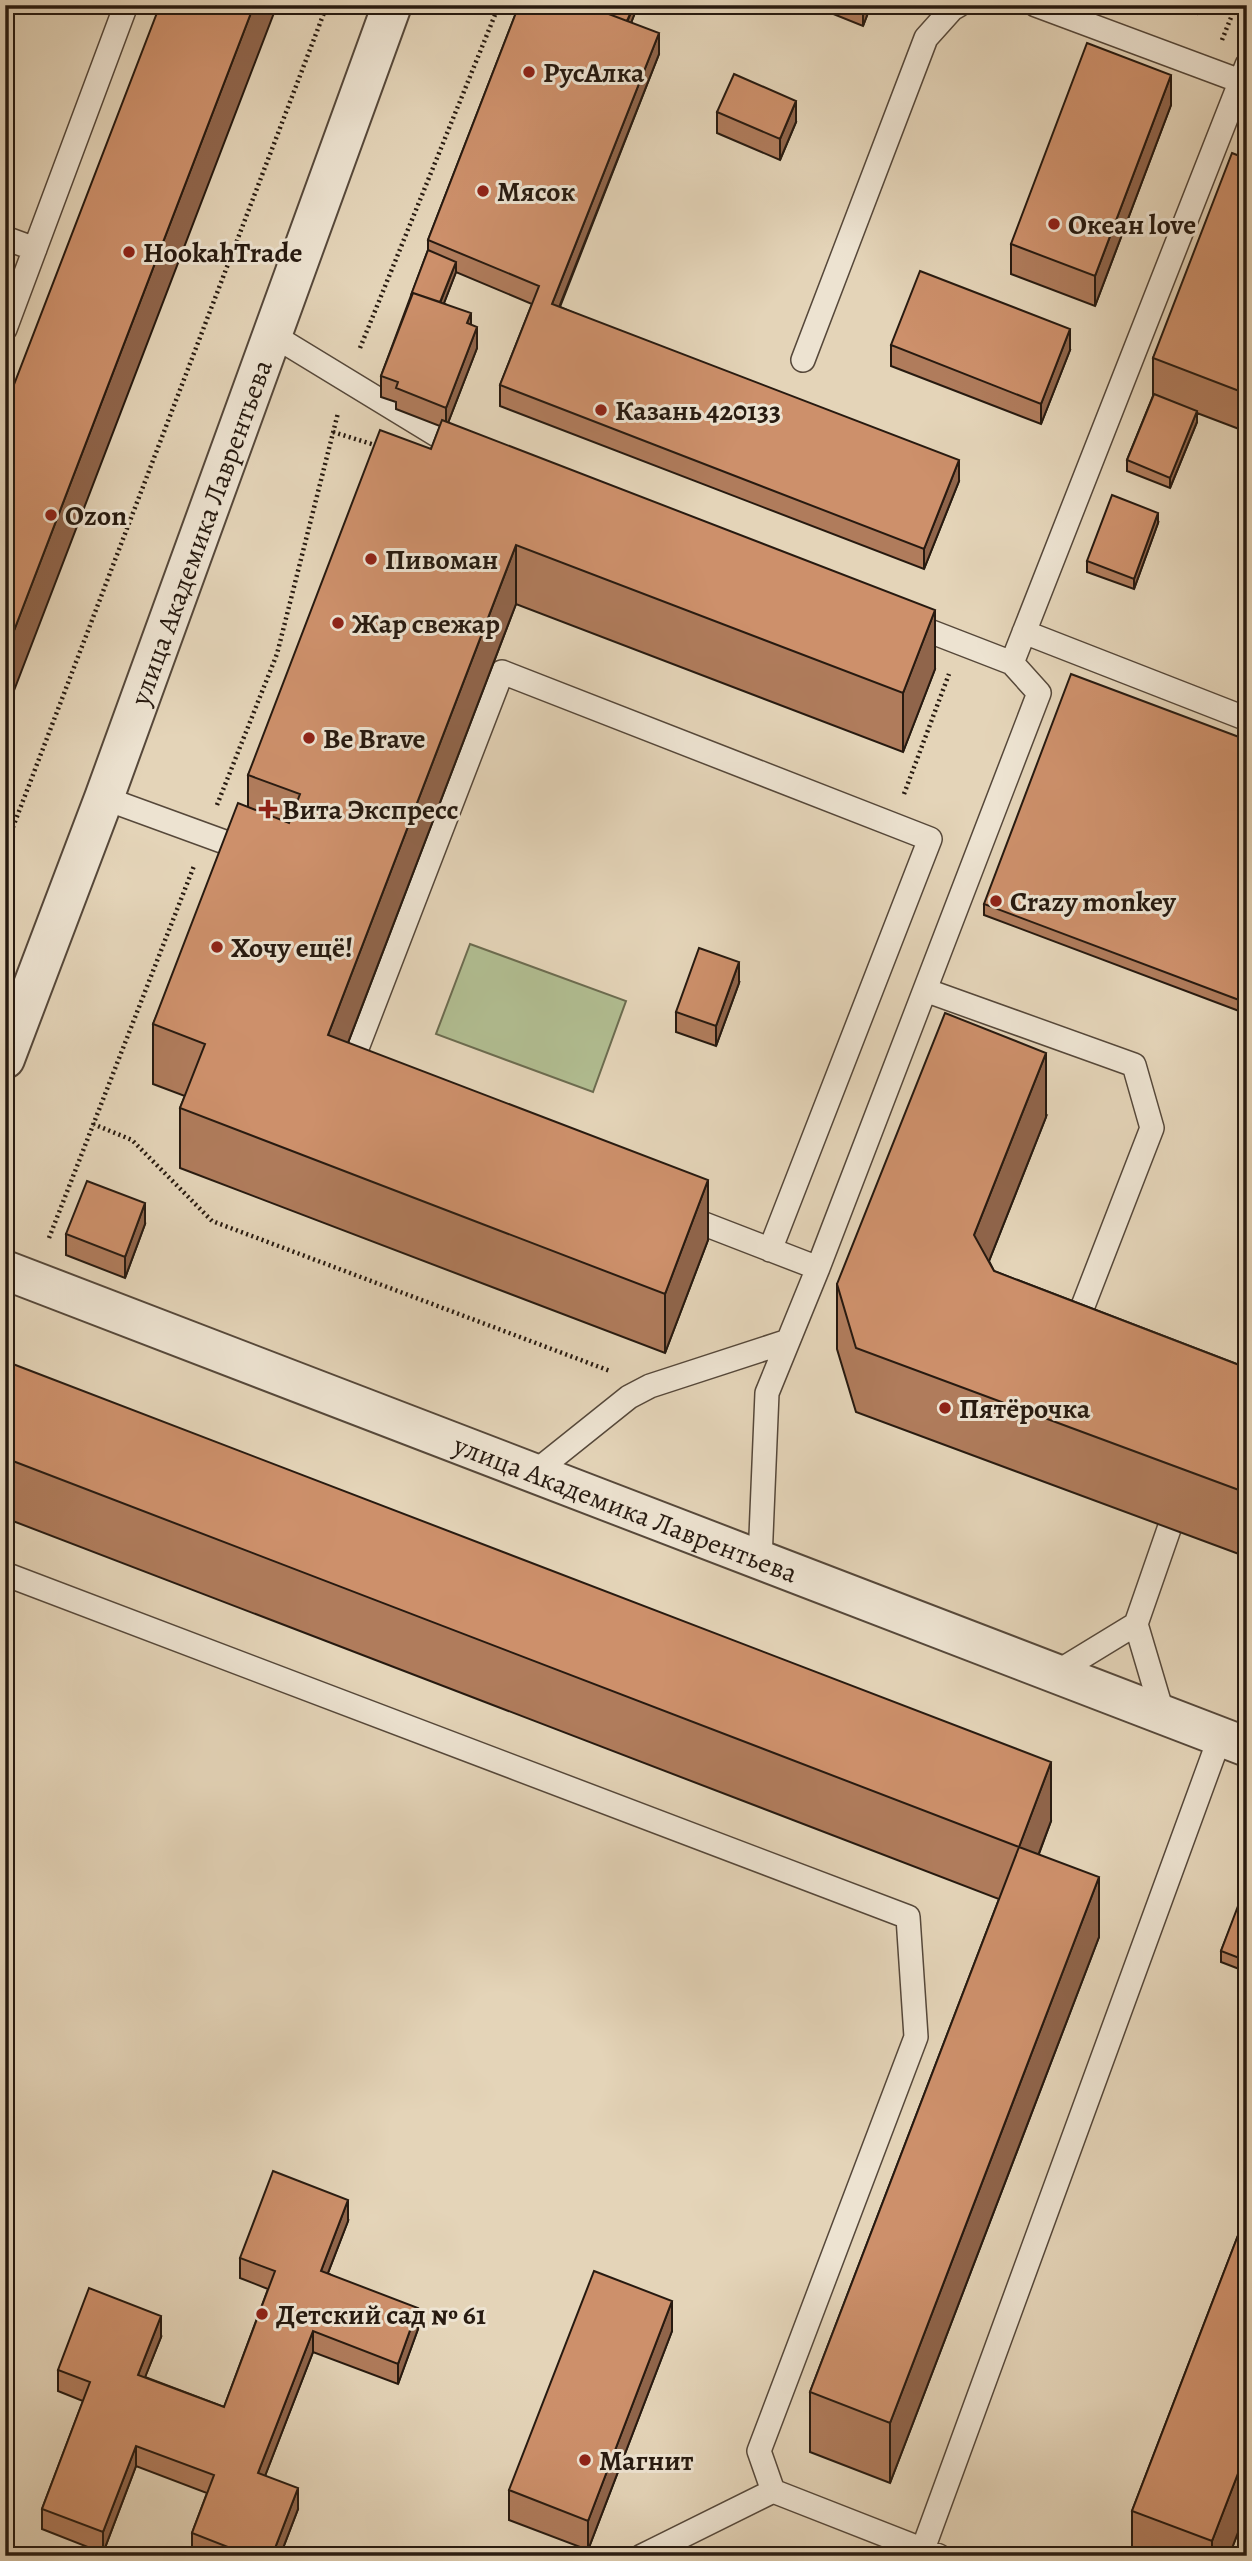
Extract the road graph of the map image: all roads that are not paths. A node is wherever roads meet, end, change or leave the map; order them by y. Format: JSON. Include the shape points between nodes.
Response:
{"nodes":[{"id":1,"x":126,"y":5,"type":"edge"},
{"id":2,"x":392,"y":5,"type":"edge"},
{"id":3,"x":960,"y":5,"type":"edge"},
{"id":4,"x":1036,"y":5,"type":"edge"},
{"id":5,"x":1243,"y":73,"type":"edge"},
{"id":6,"x":5,"y":238,"type":"edge"},
{"id":7,"x":35,"y":249,"type":"junction"},
{"id":8,"x":5,"y":329,"type":"edge"},
{"id":9,"x":271,"y":334,"type":"junction"},
{"id":10,"x":803,"y":360,"type":"dead end"},
{"id":11,"x":484,"y":459,"type":"edge"},
{"id":12,"x":883,"y":613,"type":"edge"},
{"id":13,"x":1024,"y":632,"type":"junction"},
{"id":14,"x":1012,"y":663,"type":"junction"},
{"id":15,"x":1247,"y":719,"type":"edge"},
{"id":16,"x":104,"y":798,"type":"junction"},
{"id":17,"x":267,"y":858,"type":"edge"},
{"id":18,"x":926,"y":990,"type":"junction"},
{"id":19,"x":5,"y":1059,"type":"edge"},
{"id":20,"x":356,"y":1089,"type":"edge"},
{"id":21,"x":667,"y":1210,"type":"edge"},
{"id":22,"x":770,"y":1250,"type":"junction"},
{"id":23,"x":818,"y":1268,"type":"junction"},
{"id":24,"x":5,"y":1270,"type":"edge"},
{"id":25,"x":1101,"y":1334,"type":"edge"},
{"id":26,"x":788,"y":1341,"type":"junction"},
{"id":27,"x":534,"y":1473,"type":"junction"},
{"id":28,"x":1169,"y":1529,"type":"dead end"},
{"id":29,"x":760,"y":1560,"type":"junction"},
{"id":30,"x":5,"y":1574,"type":"edge"},
{"id":31,"x":1136,"y":1624,"type":"junction"},
{"id":32,"x":1054,"y":1674,"type":"junction"},
{"id":33,"x":1163,"y":1715,"type":"junction"},
{"id":34,"x":1233,"y":1742,"type":"edge"},
{"id":35,"x":773,"y":2491,"type":"junction"},
{"id":36,"x":931,"y":2553,"type":"edge"},
{"id":37,"x":642,"y":2556,"type":"edge"}],
"edges":[{"from":1,"to":7,"type":"lane"},
{"from":2,"to":9,"type":"street","name":"улица Академика Лаврентьева"},
{"from":3,"to":10,"type":"lane","via":[[926,38]]},
{"from":4,"to":5,"type":"lane"},
{"from":5,"to":13,"type":"lane"},
{"from":6,"to":7,"type":"lane"},
{"from":7,"to":8,"type":"lane"},
{"from":9,"to":11,"type":"lane","via":[[458,449]]},
{"from":9,"to":16,"type":"street","name":"улица Академика Лаврентьева"},
{"from":12,"to":14,"type":"lane"},
{"from":13,"to":14,"type":"lane"},
{"from":13,"to":15,"type":"lane"},
{"from":14,"to":18,"type":"lane","via":[[1039,693]]},
{"from":16,"to":17,"type":"lane"},
{"from":16,"to":19,"type":"street","name":"улица Академика Лаврентьева"},
{"from":18,"to":23,"type":"lane"},
{"from":18,"to":25,"type":"lane","via":[[1134,1065],[1152,1128],[1076,1324]]},
{"from":20,"to":22,"type":"lane","via":[[342,1084],[405,908],[502,673],[893,824],[930,839]]},
{"from":21,"to":22,"type":"lane"},
{"from":22,"to":23,"type":"lane"},
{"from":23,"to":26,"type":"lane"},
{"from":24,"to":27,"type":"street","name":"улица Академика Лаврентьева"},
{"from":26,"to":27,"type":"lane","via":[[650,1386],[629,1397]]},
{"from":26,"to":29,"type":"lane","via":[[767,1393]]},
{"from":27,"to":29,"type":"street","name":"улица Академика Лаврентьева"},
{"from":28,"to":31,"type":"lane"},
{"from":29,"to":32,"type":"street","name":"улица Академика Лаврентьева"},
{"from":30,"to":35,"type":"lane","via":[[908,1917],[916,2037],[760,2451]]},
{"from":31,"to":32,"type":"lane"},
{"from":31,"to":33,"type":"lane"},
{"from":32,"to":33,"type":"street","name":"улица Академика Лаврентьева"},
{"from":33,"to":34,"type":"street","name":"улица Академика Лаврентьева"},
{"from":34,"to":36,"type":"lane"},
{"from":35,"to":36,"type":"lane"},
{"from":35,"to":37,"type":"lane"}]}
